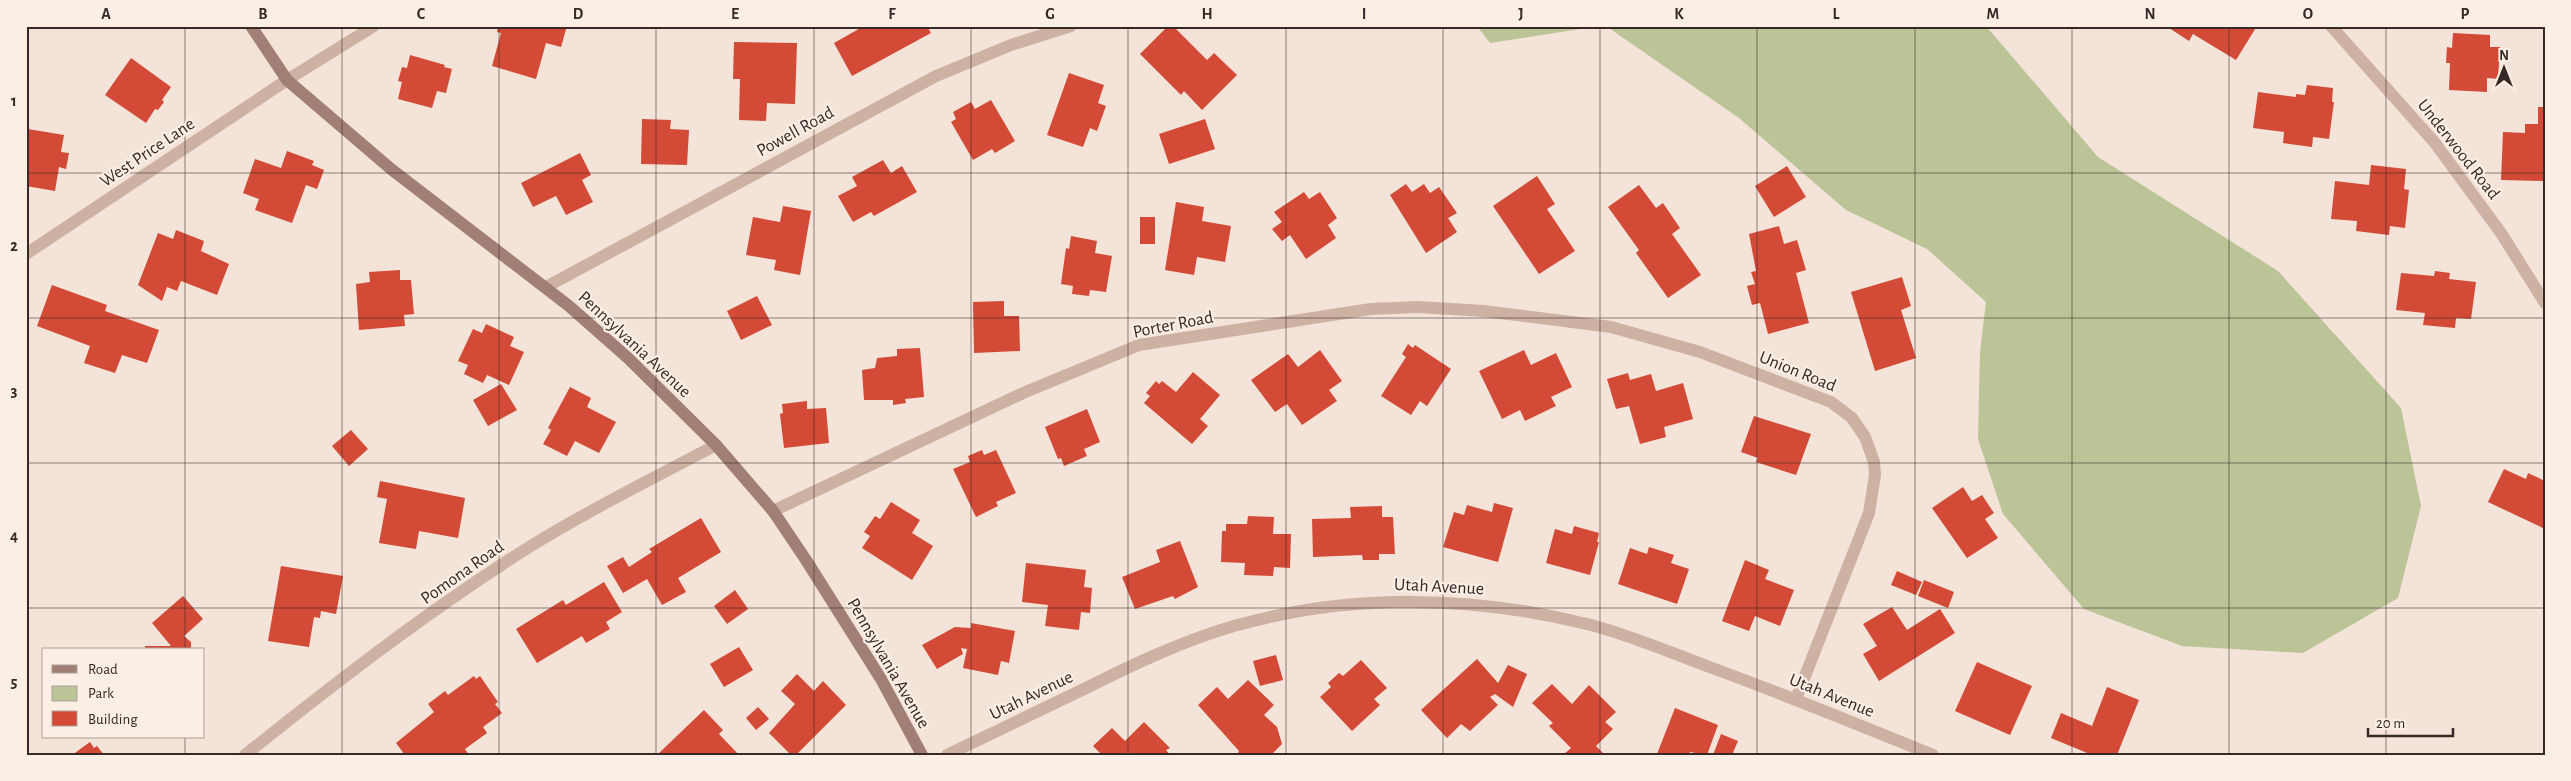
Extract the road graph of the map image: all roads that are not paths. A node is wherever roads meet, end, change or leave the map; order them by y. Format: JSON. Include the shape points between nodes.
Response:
{"nodes":[{"id":1,"x":250,"y":26,"type":"edge"},
{"id":2,"x":374,"y":26,"type":"edge"},
{"id":3,"x":1071,"y":26,"type":"edge"},
{"id":4,"x":2331,"y":26,"type":"edge"},
{"id":5,"x":287,"y":80,"type":"junction"},
{"id":6,"x":26,"y":254,"type":"edge"},
{"id":7,"x":546,"y":287,"type":"junction"},
{"id":8,"x":2545,"y":303,"type":"edge"},
{"id":9,"x":1611,"y":327,"type":"joint"},
{"id":10,"x":716,"y":444,"type":"junction"},
{"id":11,"x":773,"y":511,"type":"junction"},
{"id":12,"x":1796,"y":699,"type":"junction"},
{"id":13,"x":245,"y":755,"type":"edge"},
{"id":14,"x":922,"y":755,"type":"edge"},
{"id":15,"x":947,"y":755,"type":"edge"},
{"id":16,"x":1933,"y":755,"type":"edge"}],
"edges":[{"from":1,"to":5,"type":"street","name":"Pennsylvania Avenue"},
{"from":2,"to":5,"type":"street","name":"West Price Lane"},
{"from":3,"to":7,"type":"street","name":"Powell Road","via":[[1010,45],[936,76]]},
{"from":4,"to":8,"type":"street","name":"Underwood Road","via":[[2435,143],[2505,238]]},
{"from":5,"to":6,"type":"street","name":"West Price Lane"},
{"from":5,"to":7,"type":"street","name":"Pennsylvania Avenue","via":[[391,170]]},
{"from":7,"to":10,"type":"street","name":"Pennsylvania Avenue","via":[[628,358]]},
{"from":9,"to":11,"type":"street","name":"Porter Road","via":[[1484,311],[1417,307],[1371,309],[1139,345],[1023,392]]},
{"from":9,"to":12,"type":"street","name":"Union Road","via":[[1700,352],[1831,402],[1852,418],[1865,436],[1875,476],[1869,513]]},
{"from":10,"to":11,"type":"street","name":"Pennsylvania Avenue"},
{"from":10,"to":13,"type":"street","name":"Pomona Road","via":[[524,550],[393,641]]},
{"from":11,"to":14,"type":"street","name":"Pennsylvania Avenue","via":[[881,679]]},
{"from":12,"to":15,"type":"street","name":"Utah Avenue","via":[[1625,635],[1580,622],[1493,606],[1367,602],[1287,614],[1203,636],[1121,671]]},
{"from":12,"to":16,"type":"street","name":"Utah Avenue"}]}
